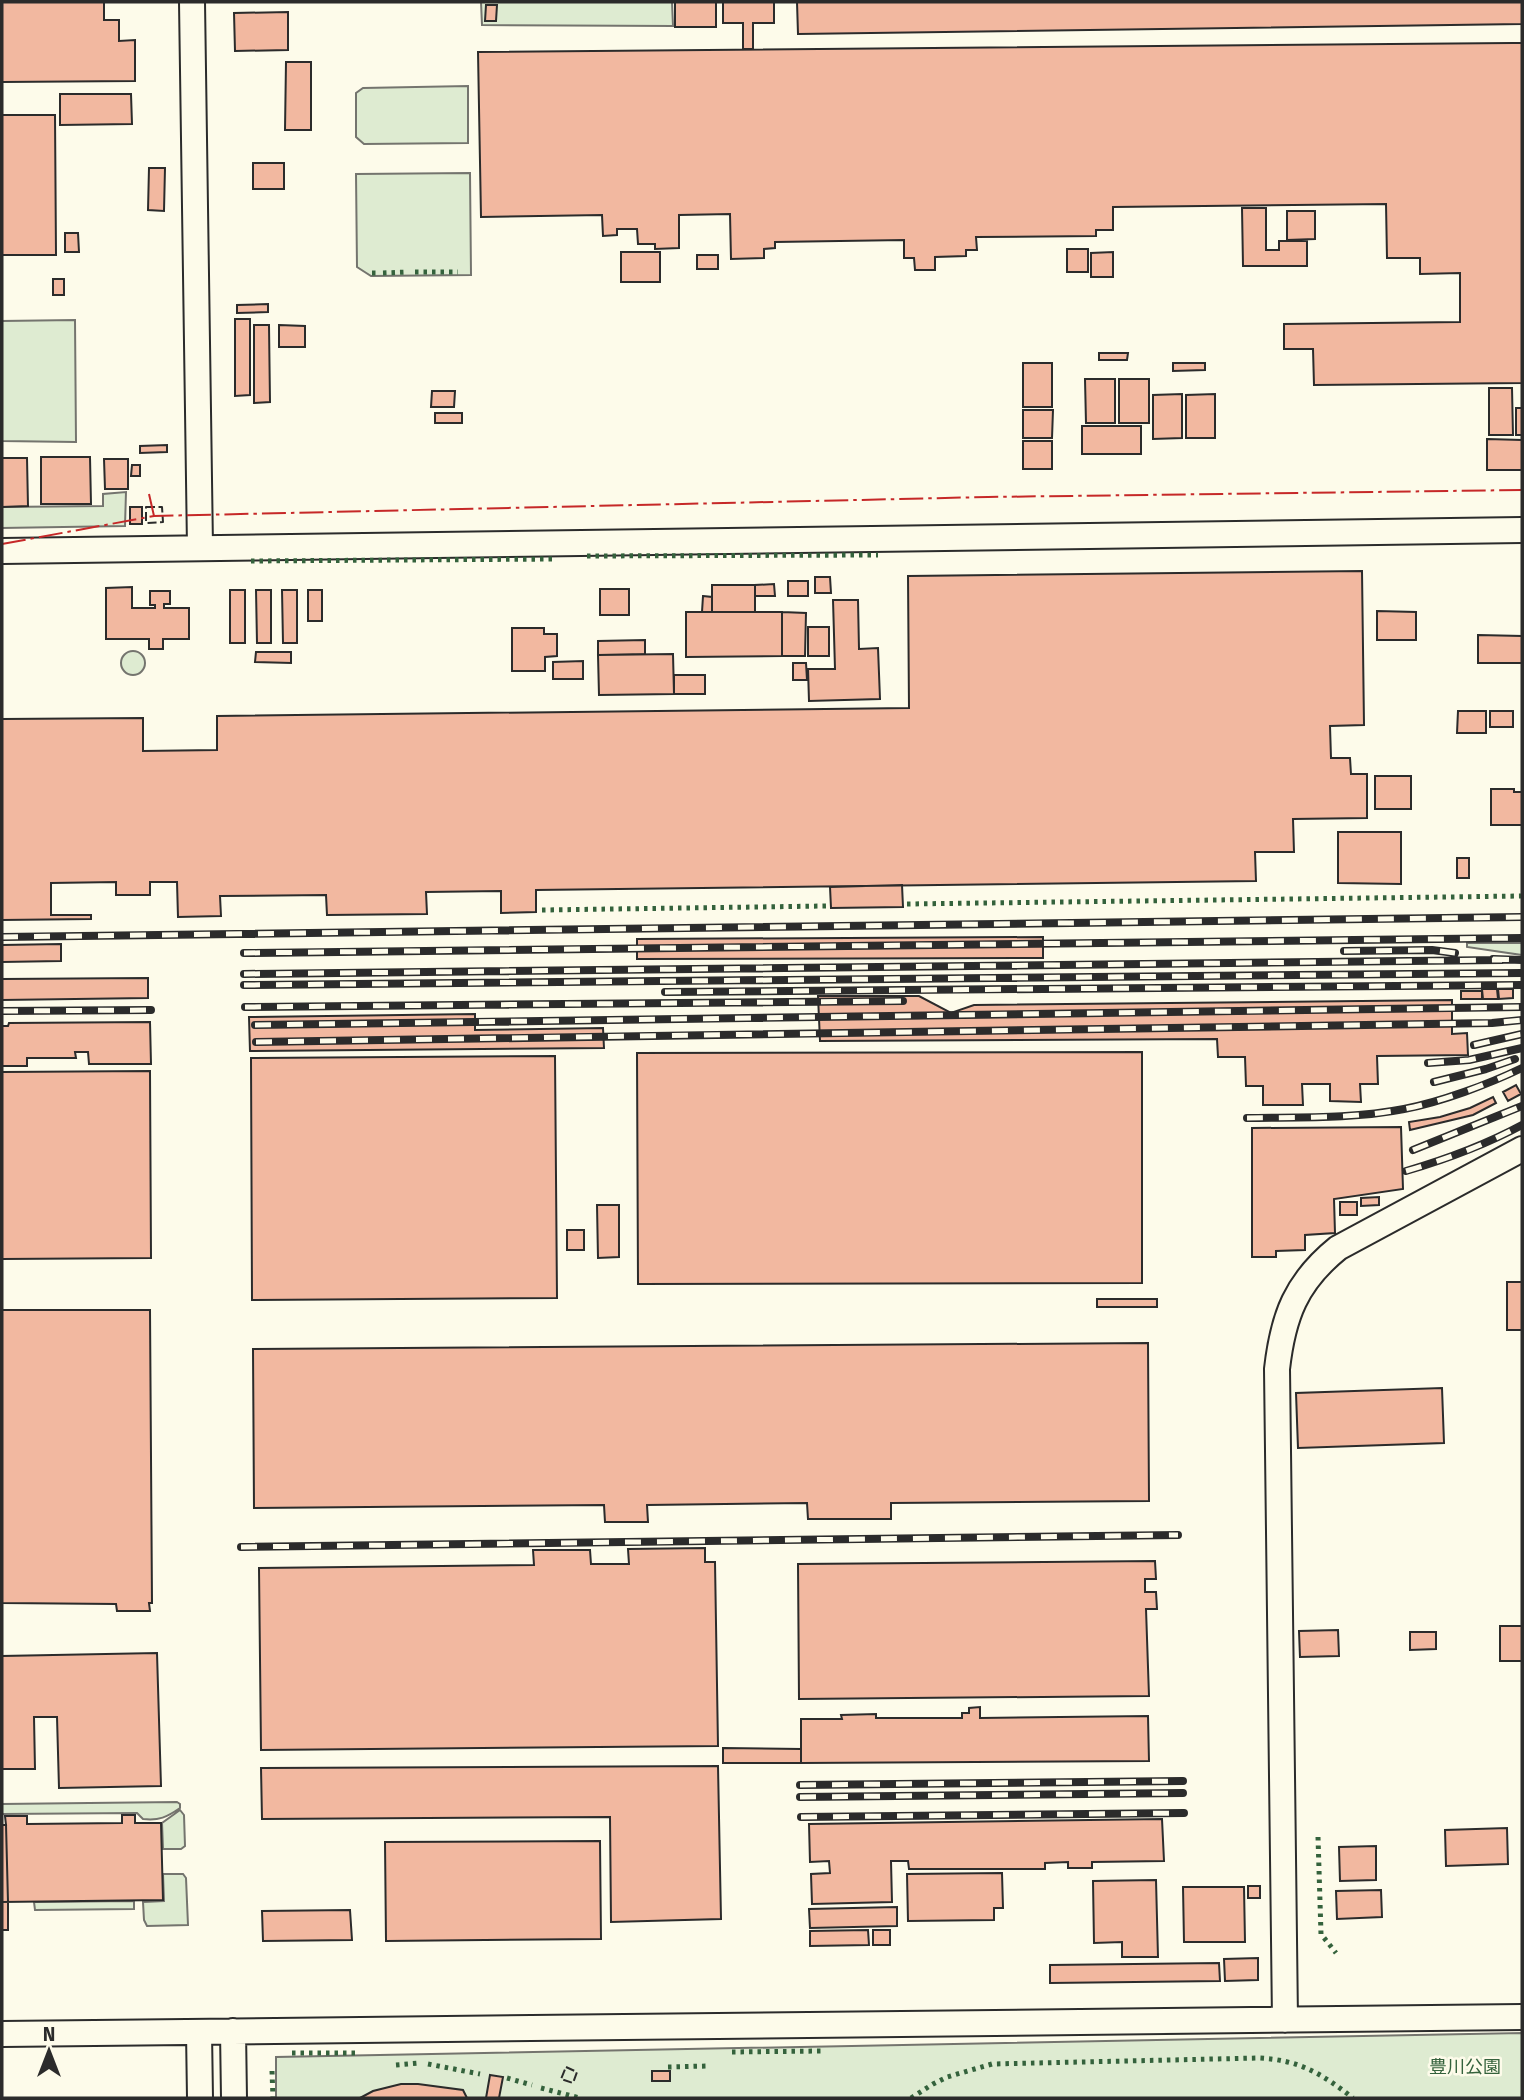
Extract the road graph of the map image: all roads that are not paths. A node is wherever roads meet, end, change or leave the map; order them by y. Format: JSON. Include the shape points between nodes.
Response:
{"nodes":[{"id":1,"x":191,"y":2,"type":"edge"},
{"id":2,"x":1522,"y":530,"type":"edge"},
{"id":3,"x":200,"y":547,"type":"junction"},
{"id":4,"x":2,"y":551,"type":"edge"},
{"id":5,"x":1522,"y":1149,"type":"edge"},
{"id":6,"x":1522,"y":2017,"type":"edge"},
{"id":7,"x":1285,"y":2021,"type":"junction"},
{"id":8,"x":233,"y":2031,"type":"junction"},
{"id":9,"x":199,"y":2032,"type":"junction"},
{"id":10,"x":2,"y":2034,"type":"edge"},
{"id":11,"x":200,"y":2098,"type":"edge"},
{"id":12,"x":234,"y":2098,"type":"edge"}],
"edges":[{"from":1,"to":3,"type":"street"},
{"from":2,"to":3,"type":"street"},
{"from":3,"to":4,"type":"street"},
{"from":5,"to":7,"type":"street","via":[[1338,1248],[1296,1295],[1281,1333],[1277,1369]]},
{"from":6,"to":7,"type":"street"},
{"from":7,"to":8,"type":"street"},
{"from":8,"to":9,"type":"street"},
{"from":8,"to":12,"type":"street"},
{"from":9,"to":10,"type":"street"},
{"from":9,"to":11,"type":"street"}]}
